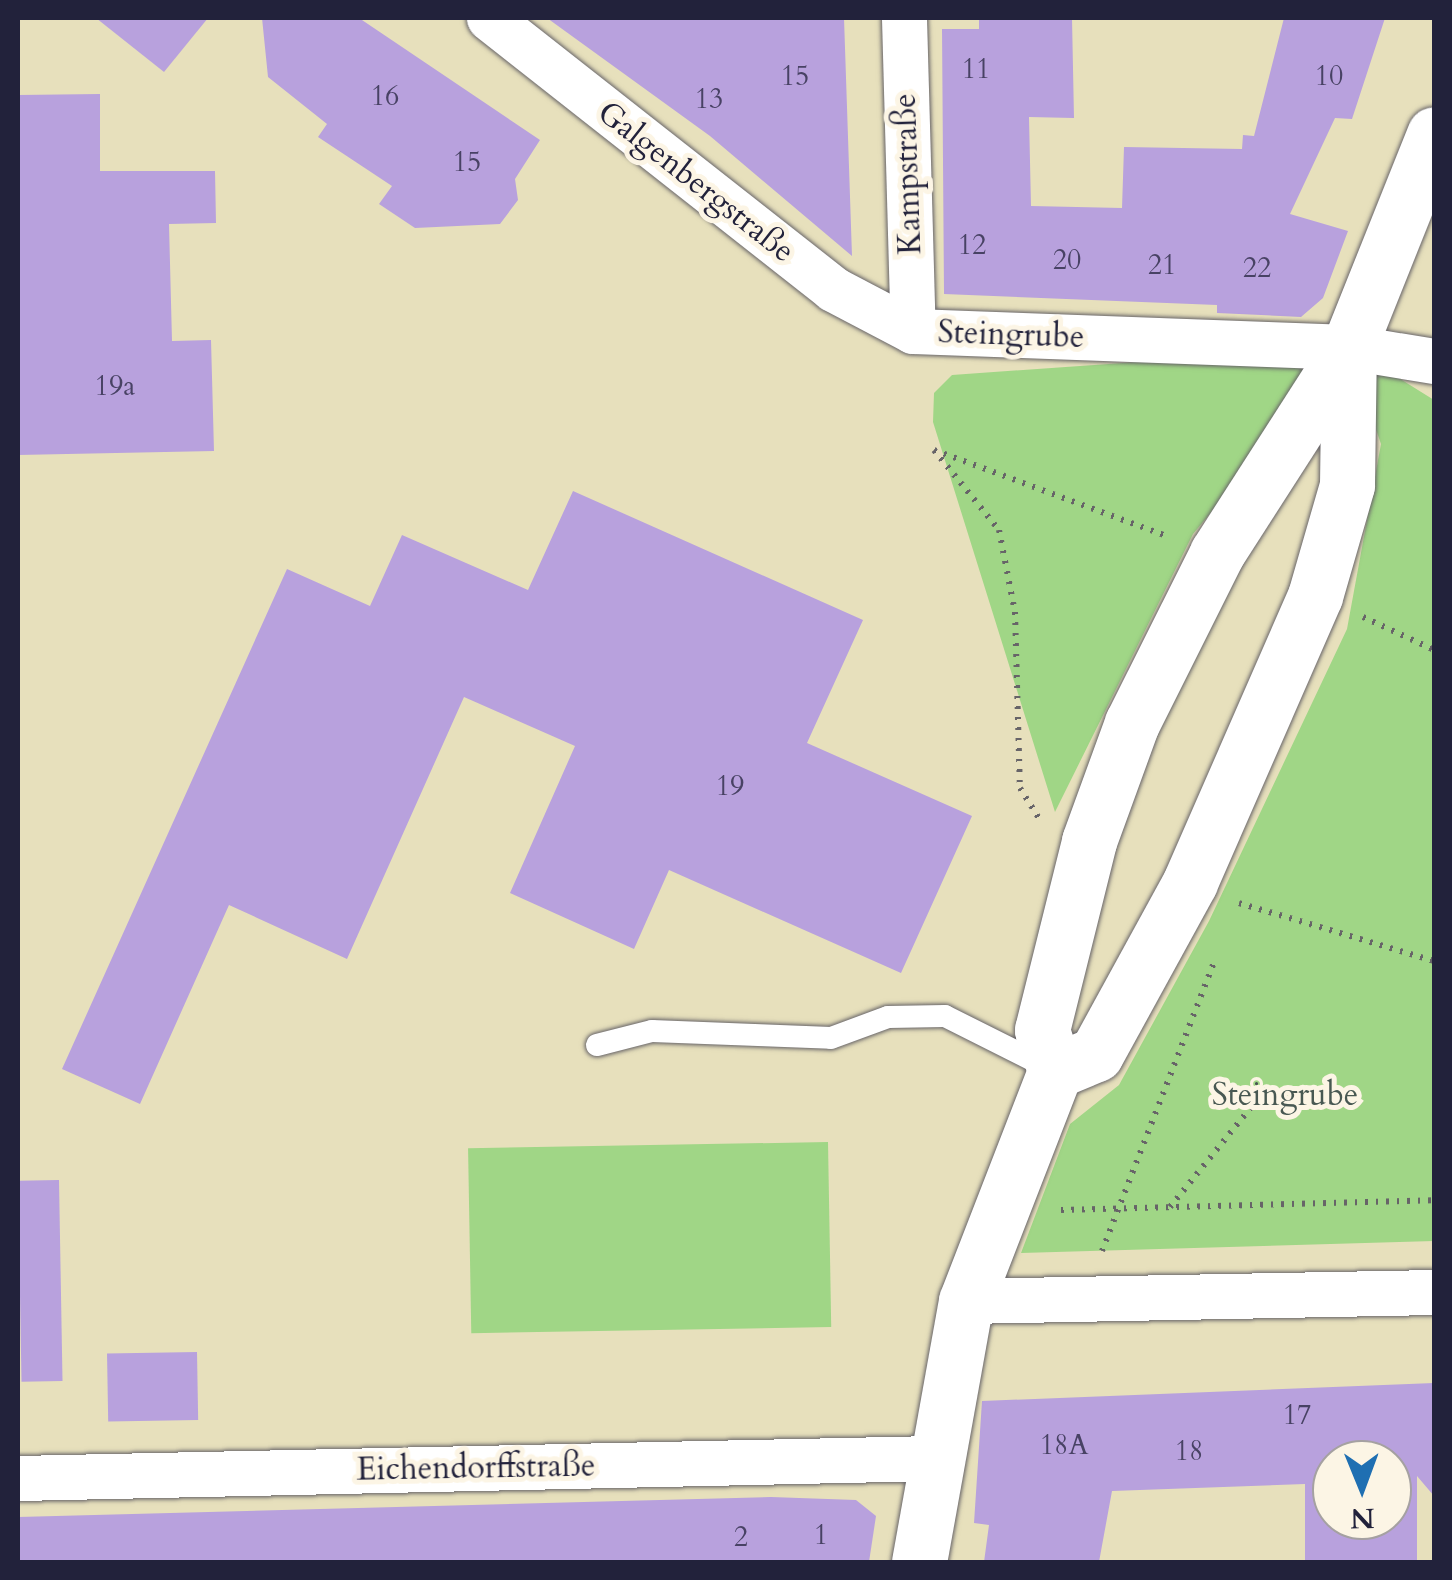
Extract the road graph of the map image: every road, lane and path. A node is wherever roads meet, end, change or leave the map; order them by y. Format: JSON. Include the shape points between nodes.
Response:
{"nodes":[{"id":1,"x":489,"y":18,"type":"edge"},
{"id":2,"x":904,"y":18,"type":"edge"},
{"id":3,"x":1434,"y":134,"type":"edge"},
{"id":4,"x":913,"y":332,"type":"junction"},
{"id":5,"x":1349,"y":347,"type":"junction"},
{"id":6,"x":1434,"y":361,"type":"edge"},
{"id":7,"x":934,"y":450,"type":"dead end"},
{"id":8,"x":1089,"y":841,"type":"junction"},
{"id":9,"x":1213,"y":892,"type":"junction"},
{"id":10,"x":1230,"y":919,"type":"dead end"},
{"id":11,"x":1217,"y":954,"type":"dead end"},
{"id":12,"x":1434,"y":962,"type":"edge"},
{"id":13,"x":597,"y":1045,"type":"dead end"},
{"id":14,"x":1055,"y":1070,"type":"junction"},
{"id":15,"x":1256,"y":1101,"type":"dead end"},
{"id":16,"x":1434,"y":1200,"type":"edge"},
{"id":17,"x":1170,"y":1207,"type":"junction"},
{"id":18,"x":1003,"y":1210,"type":"junction"},
{"id":19,"x":1115,"y":1210,"type":"junction"},
{"id":20,"x":1434,"y":1292,"type":"edge"},
{"id":21,"x":966,"y":1301,"type":"junction"},
{"id":22,"x":1083,"y":1302,"type":"junction"},
{"id":23,"x":935,"y":1458,"type":"junction"},
{"id":24,"x":18,"y":1478,"type":"edge"},
{"id":25,"x":920,"y":1562,"type":"edge"}],
"edges":[{"from":1,"to":4,"type":"street","name":"Galgenbergstraße","via":[[833,289]]},
{"from":2,"to":4,"type":"street","name":"Kampstraße"},
{"from":3,"to":5,"type":"street"},
{"from":4,"to":5,"type":"street","name":"Steingrube"},
{"from":5,"to":6,"type":"street","name":"Steingrube"},
{"from":5,"to":8,"type":"street","via":[[1216,553],[1132,722]]},
{"from":5,"to":9,"type":"street","via":[[1347,484]]},
{"from":7,"to":8,"type":"path","via":[[999,530],[1016,612],[1020,788],[1041,822]]},
{"from":8,"to":14,"type":"street","via":[[1042,1030]]},
{"from":9,"to":10,"type":"path"},
{"from":9,"to":12,"type":"path"},
{"from":9,"to":14,"type":"street","via":[[1096,1054]]},
{"from":11,"to":19,"type":"path"},
{"from":13,"to":14,"type":"lane","via":[[652,1031],[831,1038],[888,1017],[945,1016]]},
{"from":14,"to":18,"type":"street"},
{"from":15,"to":17,"type":"path"},
{"from":16,"to":17,"type":"path"},
{"from":17,"to":19,"type":"path"},
{"from":18,"to":19,"type":"path"},
{"from":18,"to":21,"type":"street"},
{"from":19,"to":22,"type":"path"},
{"from":20,"to":22,"type":"street"},
{"from":21,"to":22,"type":"street"},
{"from":21,"to":23,"type":"street"},
{"from":23,"to":24,"type":"street","name":"Eichendorffstraße"},
{"from":23,"to":25,"type":"street"}]}
